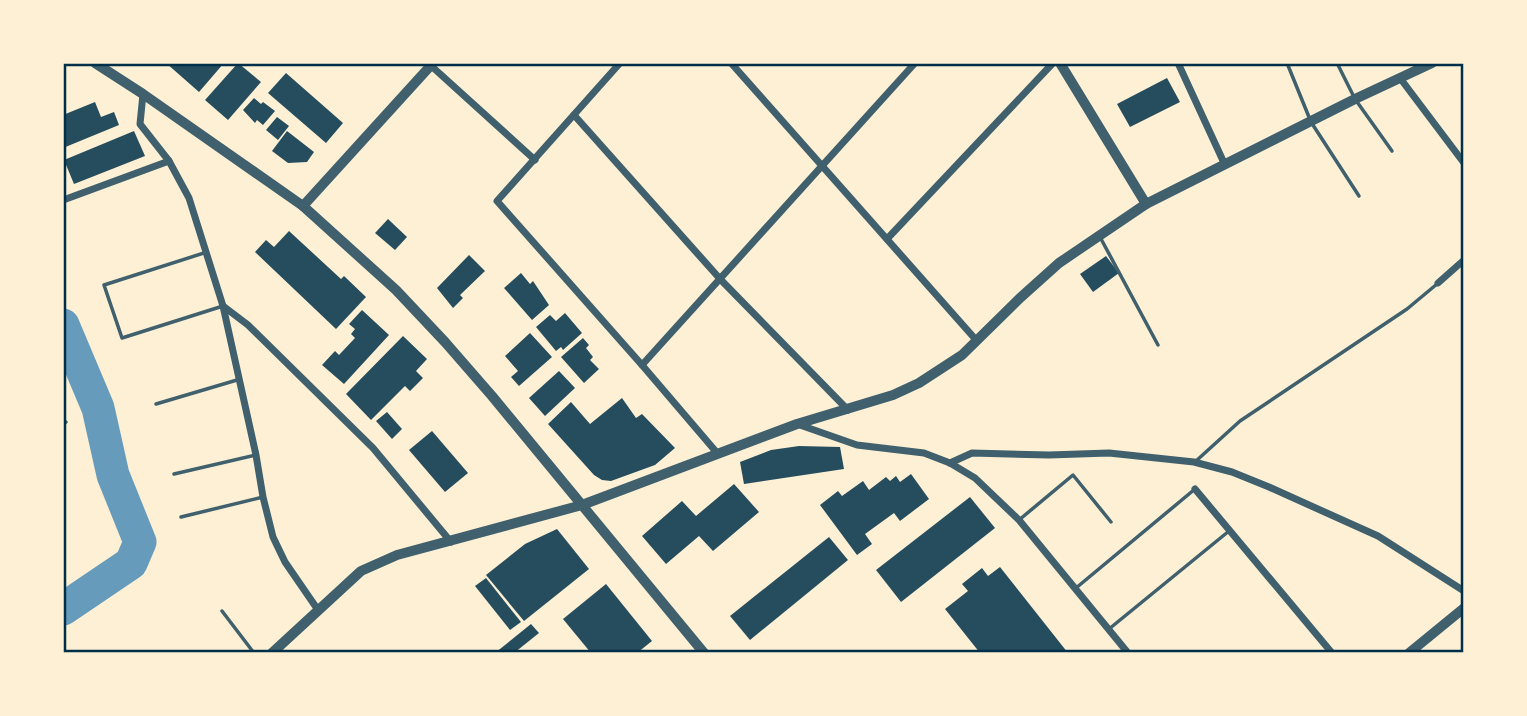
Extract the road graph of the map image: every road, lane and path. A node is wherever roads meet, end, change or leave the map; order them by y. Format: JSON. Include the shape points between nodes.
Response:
{"nodes":[{"id":1,"x":95,"y":63,"type":"edge"},
{"id":2,"x":620,"y":63,"type":"edge"},
{"id":3,"x":731,"y":63,"type":"edge"},
{"id":4,"x":901,"y":63,"type":"edge"},
{"id":5,"x":915,"y":63,"type":"edge"},
{"id":6,"x":1053,"y":63,"type":"edge"},
{"id":7,"x":1060,"y":63,"type":"edge"},
{"id":8,"x":1178,"y":63,"type":"edge"},
{"id":9,"x":1287,"y":63,"type":"edge"},
{"id":10,"x":1337,"y":63,"type":"edge"},
{"id":11,"x":1431,"y":63,"type":"edge"},
{"id":12,"x":431,"y":64,"type":"edge"},
{"id":13,"x":909,"y":70,"type":"junction"},
{"id":14,"x":1400,"y":78,"type":"junction"},
{"id":15,"x":143,"y":94,"type":"junction"},
{"id":16,"x":1355,"y":99,"type":"junction"},
{"id":17,"x":574,"y":116,"type":"junction"},
{"id":18,"x":1311,"y":121,"type":"junction"},
{"id":19,"x":1392,"y":151,"type":"dead end"},
{"id":20,"x":535,"y":160,"type":"junction"},
{"id":21,"x":169,"y":161,"type":"junction"},
{"id":22,"x":1464,"y":163,"type":"edge"},
{"id":23,"x":1225,"y":165,"type":"junction"},
{"id":24,"x":822,"y":166,"type":"junction"},
{"id":25,"x":1359,"y":196,"type":"dead end"},
{"id":26,"x":66,"y":199,"type":"dead end"},
{"id":27,"x":1146,"y":204,"type":"junction"},
{"id":28,"x":303,"y":206,"type":"junction"},
{"id":29,"x":1099,"y":235,"type":"junction"},
{"id":30,"x":887,"y":239,"type":"junction"},
{"id":31,"x":206,"y":252,"type":"junction"},
{"id":32,"x":1464,"y":260,"type":"edge"},
{"id":33,"x":721,"y":280,"type":"junction"},
{"id":34,"x":1438,"y":283,"type":"joint"},
{"id":35,"x":223,"y":306,"type":"junction"},
{"id":36,"x":977,"y":341,"type":"junction"},
{"id":37,"x":1158,"y":345,"type":"dead end"},
{"id":38,"x":642,"y":365,"type":"junction"},
{"id":39,"x":239,"y":379,"type":"junction"},
{"id":40,"x":156,"y":404,"type":"dead end"},
{"id":41,"x":848,"y":410,"type":"junction"},
{"id":42,"x":797,"y":424,"type":"junction"},
{"id":43,"x":718,"y":454,"type":"junction"},
{"id":44,"x":256,"y":455,"type":"junction"},
{"id":45,"x":1194,"y":462,"type":"junction"},
{"id":46,"x":950,"y":463,"type":"junction"},
{"id":47,"x":174,"y":474,"type":"dead end"},
{"id":48,"x":1195,"y":489,"type":"joint"},
{"id":49,"x":263,"y":497,"type":"junction"},
{"id":50,"x":582,"y":505,"type":"junction"},
{"id":51,"x":181,"y":517,"type":"dead end"},
{"id":52,"x":1019,"y":520,"type":"junction"},
{"id":53,"x":1111,"y":522,"type":"dead end"},
{"id":54,"x":1229,"y":531,"type":"junction"},
{"id":55,"x":451,"y":542,"type":"junction"},
{"id":56,"x":1076,"y":588,"type":"junction"},
{"id":57,"x":1464,"y":591,"type":"edge"},
{"id":58,"x":1464,"y":608,"type":"edge"},
{"id":59,"x":318,"y":610,"type":"junction"},
{"id":60,"x":222,"y":611,"type":"dead end"},
{"id":61,"x":1109,"y":629,"type":"junction"},
{"id":62,"x":275,"y":652,"type":"edge"},
{"id":63,"x":254,"y":653,"type":"edge"},
{"id":64,"x":704,"y":653,"type":"edge"},
{"id":65,"x":1128,"y":653,"type":"edge"},
{"id":66,"x":1332,"y":653,"type":"edge"},
{"id":67,"x":1409,"y":653,"type":"edge"}],
"edges":[{"from":1,"to":15,"type":"street"},
{"from":2,"to":17,"type":"street"},
{"from":3,"to":24,"type":"street"},
{"from":4,"to":13,"type":"street"},
{"from":5,"to":13,"type":"street"},
{"from":6,"to":30,"type":"street"},
{"from":7,"to":27,"type":"street"},
{"from":8,"to":23,"type":"street"},
{"from":9,"to":18,"type":"lane"},
{"from":10,"to":16,"type":"lane"},
{"from":11,"to":14,"type":"street"},
{"from":12,"to":20,"type":"street"},
{"from":12,"to":28,"type":"street"},
{"from":13,"to":24,"type":"street"},
{"from":14,"to":16,"type":"street"},
{"from":14,"to":22,"type":"street"},
{"from":15,"to":21,"type":"street","via":[[140,124]]},
{"from":15,"to":28,"type":"street"},
{"from":16,"to":18,"type":"street"},
{"from":16,"to":19,"type":"lane"},
{"from":17,"to":20,"type":"street"},
{"from":17,"to":33,"type":"street"},
{"from":18,"to":23,"type":"street"},
{"from":18,"to":25,"type":"lane"},
{"from":20,"to":38,"type":"street","via":[[497,201]]},
{"from":21,"to":26,"type":"street"},
{"from":21,"to":31,"type":"street","via":[[190,198]]},
{"from":23,"to":27,"type":"street"},
{"from":24,"to":30,"type":"street"},
{"from":24,"to":33,"type":"street"},
{"from":27,"to":29,"type":"street"},
{"from":28,"to":50,"type":"street","via":[[396,290],[445,342]]},
{"from":29,"to":36,"type":"street","via":[[1059,263]]},
{"from":29,"to":37,"type":"lane"},
{"from":30,"to":36,"type":"street"},
{"from":31,"to":35,"type":"street"},
{"from":31,"to":35,"type":"lane","via":[[104,285],[122,338]]},
{"from":32,"to":34,"type":"street"},
{"from":33,"to":38,"type":"street"},
{"from":33,"to":41,"type":"street"},
{"from":34,"to":45,"type":"lane","via":[[1407,309],[1240,421]]},
{"from":35,"to":39,"type":"street"},
{"from":35,"to":55,"type":"street","via":[[373,448]]},
{"from":36,"to":41,"type":"street","via":[[919,383]]},
{"from":38,"to":43,"type":"street"},
{"from":39,"to":40,"type":"lane"},
{"from":39,"to":44,"type":"street"},
{"from":41,"to":42,"type":"street"},
{"from":42,"to":43,"type":"street"},
{"from":42,"to":46,"type":"street","via":[[857,446],[924,453]]},
{"from":43,"to":50,"type":"street"},
{"from":44,"to":47,"type":"lane"},
{"from":44,"to":49,"type":"street"},
{"from":45,"to":46,"type":"street","via":[[1109,453],[972,453]]},
{"from":45,"to":57,"type":"street","via":[[1232,472],[1378,536]]},
{"from":46,"to":52,"type":"street","via":[[975,478]]},
{"from":48,"to":54,"type":"street"},
{"from":48,"to":56,"type":"lane"},
{"from":49,"to":51,"type":"lane"},
{"from":49,"to":59,"type":"street","via":[[285,562]]},
{"from":50,"to":55,"type":"street"},
{"from":50,"to":64,"type":"street"},
{"from":52,"to":53,"type":"lane","via":[[1073,475]]},
{"from":52,"to":56,"type":"street"},
{"from":54,"to":61,"type":"lane"},
{"from":54,"to":66,"type":"street"},
{"from":55,"to":59,"type":"street","via":[[397,555],[361,571]]},
{"from":56,"to":61,"type":"street"},
{"from":58,"to":67,"type":"street"},
{"from":59,"to":62,"type":"street"},
{"from":60,"to":63,"type":"lane"},
{"from":61,"to":65,"type":"street"}]}
